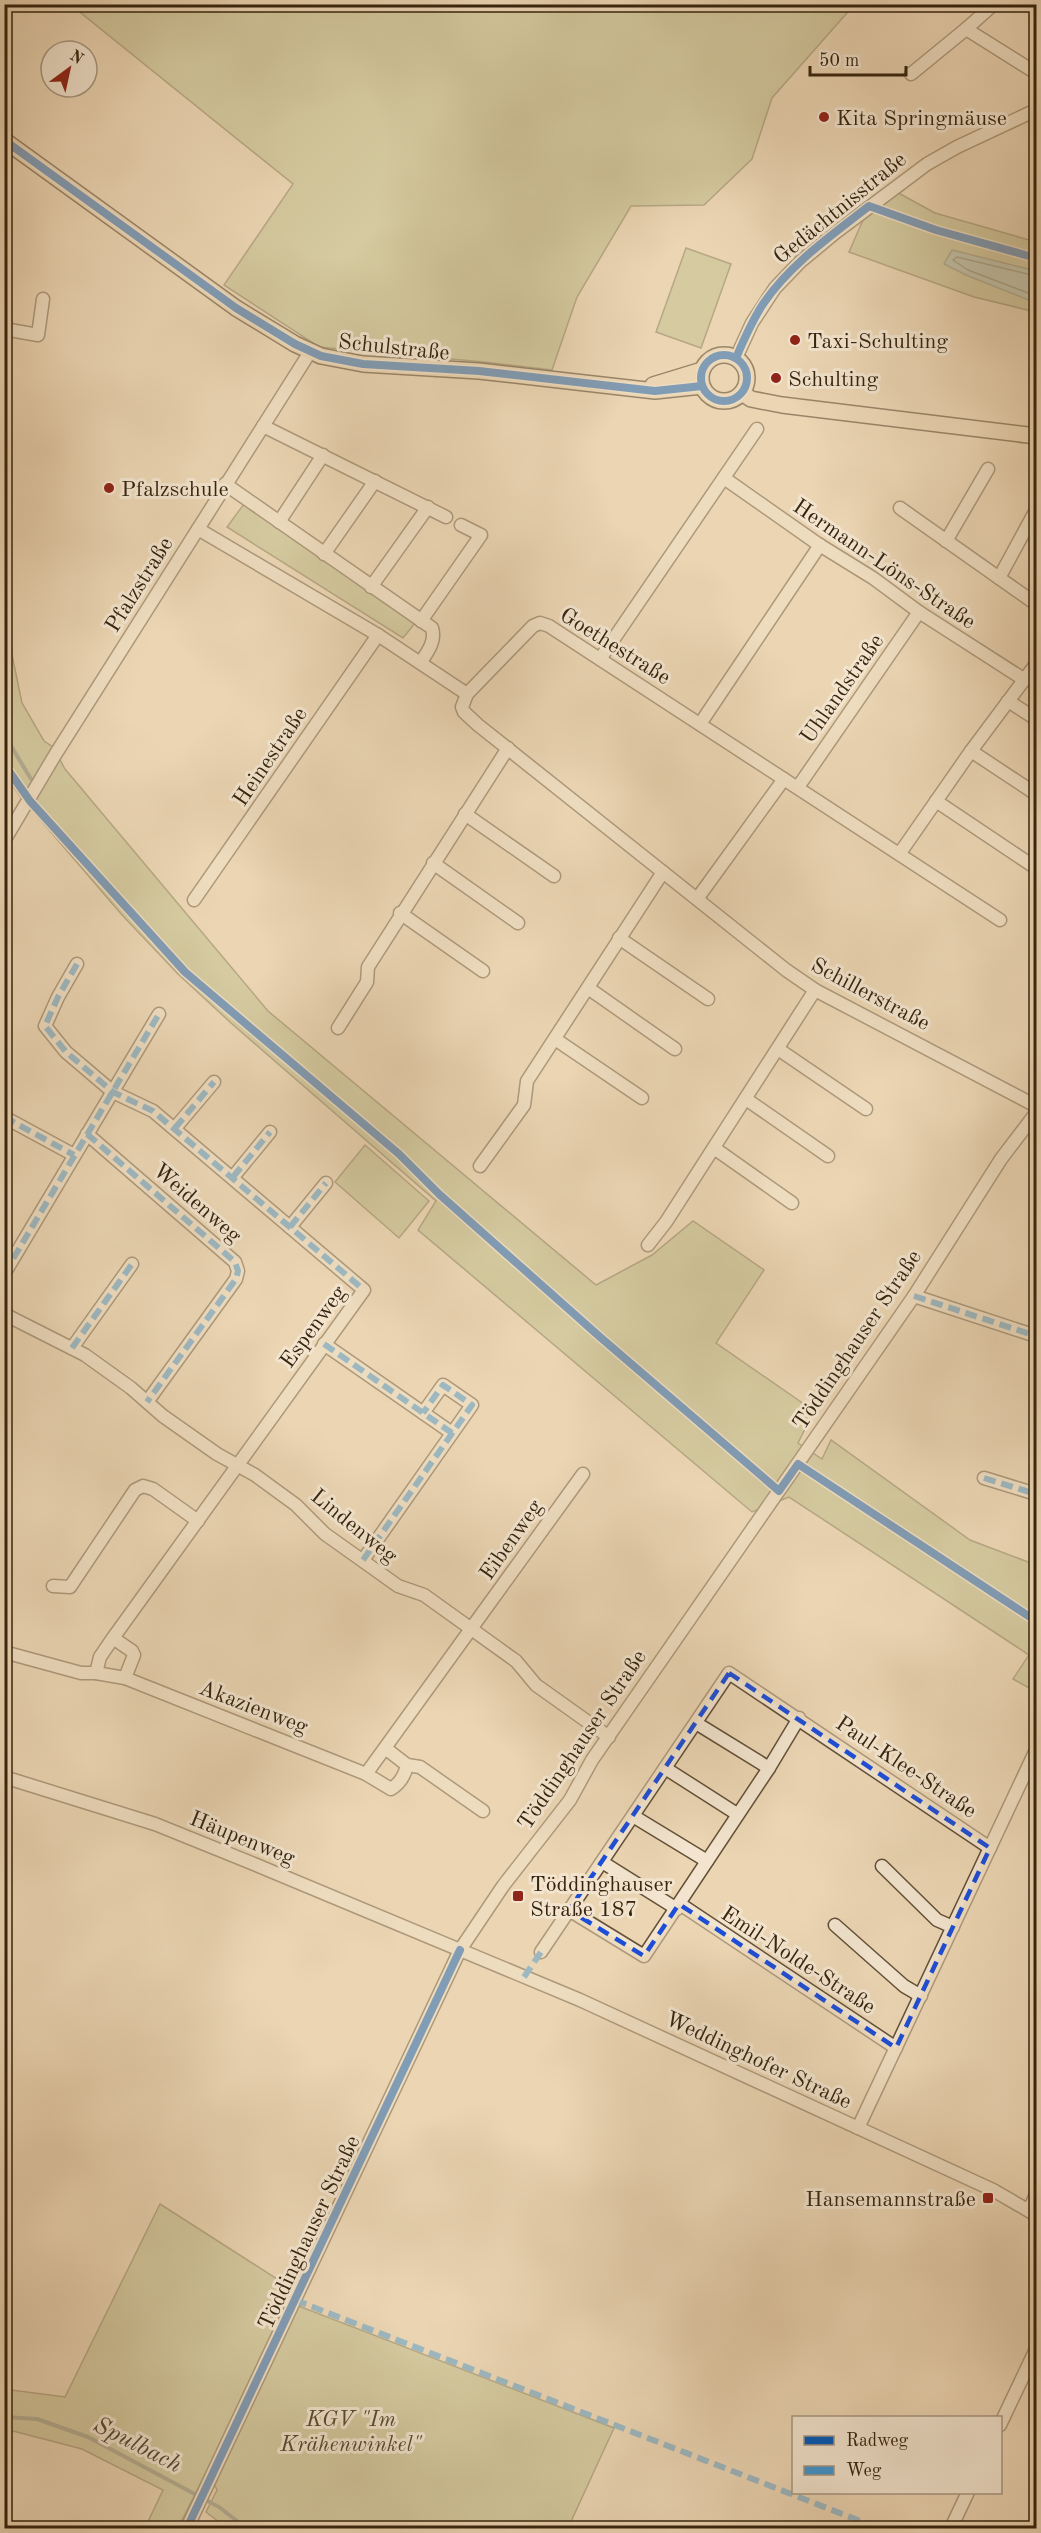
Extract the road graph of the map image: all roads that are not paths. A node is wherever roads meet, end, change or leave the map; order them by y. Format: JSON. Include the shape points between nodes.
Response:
{"nodes":[{"id":1,"x":994,"y":4,"type":"edge"},
{"id":2,"x":966,"y":29,"type":"junction"},
{"id":3,"x":1036,"y":73,"type":"edge"},
{"id":4,"x":911,"y":74,"type":"dead end"},
{"id":5,"x":1036,"y":110,"type":"edge"},
{"id":6,"x":4,"y":140,"type":"edge"},
{"id":7,"x":43,"y":299,"type":"dead end"},
{"id":8,"x":4,"y":329,"type":"edge"},
{"id":9,"x":310,"y":352,"type":"junction"},
{"id":10,"x":736,"y":358,"type":"junction"},
{"id":11,"x":702,"y":370,"type":"junction"},
{"id":12,"x":702,"y":386,"type":"junction"},
{"id":13,"x":637,"y":388,"type":"junction"},
{"id":14,"x":742,"y":393,"type":"junction"},
{"id":15,"x":262,"y":426,"type":"junction"},
{"id":16,"x":758,"y":429,"type":"dead end"},
{"id":17,"x":1036,"y":436,"type":"edge"},
{"id":18,"x":323,"y":455,"type":"junction"},
{"id":19,"x":988,"y":469,"type":"dead end"},
{"id":20,"x":724,"y":478,"type":"junction"},
{"id":21,"x":375,"y":481,"type":"junction"},
{"id":22,"x":225,"y":484,"type":"junction"},
{"id":23,"x":428,"y":507,"type":"junction"},
{"id":24,"x":900,"y":508,"type":"dead end"},
{"id":25,"x":1036,"y":510,"type":"edge"},
{"id":26,"x":446,"y":517,"type":"dead end"},
{"id":27,"x":279,"y":522,"type":"junction"},
{"id":28,"x":460,"y":525,"type":"dead end"},
{"id":29,"x":198,"y":529,"type":"junction"},
{"id":30,"x":946,"y":542,"type":"junction"},
{"id":31,"x":820,"y":545,"type":"junction"},
{"id":32,"x":324,"y":554,"type":"junction"},
{"id":33,"x":999,"y":578,"type":"junction"},
{"id":34,"x":371,"y":587,"type":"junction"},
{"id":35,"x":1036,"y":604,"type":"edge"},
{"id":36,"x":919,"y":612,"type":"junction"},
{"id":37,"x":421,"y":621,"type":"junction"},
{"id":38,"x":378,"y":635,"type":"junction"},
{"id":39,"x":600,"y":659,"type":"junction"},
{"id":40,"x":421,"y":662,"type":"junction"},
{"id":41,"x":1036,"y":664,"type":"edge"},
{"id":42,"x":1025,"y":680,"type":"junction"},
{"id":43,"x":467,"y":694,"type":"junction"},
{"id":44,"x":1008,"y":700,"type":"junction"},
{"id":45,"x":1036,"y":719,"type":"edge"},
{"id":46,"x":700,"y":724,"type":"junction"},
{"id":47,"x":508,"y":748,"type":"junction"},
{"id":48,"x":971,"y":751,"type":"junction"},
{"id":49,"x":784,"y":779,"type":"junction"},
{"id":50,"x":798,"y":787,"type":"junction"},
{"id":51,"x":1036,"y":794,"type":"edge"},
{"id":52,"x":936,"y":801,"type":"junction"},
{"id":53,"x":465,"y":814,"type":"junction"},
{"id":54,"x":4,"y":841,"type":"edge"},
{"id":55,"x":900,"y":853,"type":"junction"},
{"id":56,"x":433,"y":863,"type":"junction"},
{"id":57,"x":1033,"y":866,"type":"dead end"},
{"id":58,"x":663,"y":872,"type":"junction"},
{"id":59,"x":554,"y":876,"type":"dead end"},
{"id":60,"x":697,"y":899,"type":"junction"},
{"id":61,"x":194,"y":900,"type":"dead end"},
{"id":62,"x":400,"y":914,"type":"junction"},
{"id":63,"x":1000,"y":920,"type":"dead end"},
{"id":64,"x":518,"y":923,"type":"dead end"},
{"id":65,"x":619,"y":938,"type":"junction"},
{"id":66,"x":77,"y":964,"type":"dead end"},
{"id":67,"x":483,"y":971,"type":"dead end"},
{"id":68,"x":588,"y":988,"type":"junction"},
{"id":69,"x":815,"y":990,"type":"junction"},
{"id":70,"x":708,"y":999,"type":"dead end"},
{"id":71,"x":159,"y":1014,"type":"dead end"},
{"id":72,"x":338,"y":1028,"type":"dead end"},
{"id":73,"x":555,"y":1039,"type":"junction"},
{"id":74,"x":675,"y":1049,"type":"dead end"},
{"id":75,"x":778,"y":1050,"type":"junction"},
{"id":76,"x":214,"y":1082,"type":"dead end"},
{"id":77,"x":113,"y":1092,"type":"junction"},
{"id":78,"x":642,"y":1098,"type":"dead end"},
{"id":79,"x":746,"y":1099,"type":"junction"},
{"id":80,"x":1036,"y":1106,"type":"edge"},
{"id":81,"x":866,"y":1110,"type":"dead end"},
{"id":82,"x":1036,"y":1113,"type":"edge"},
{"id":83,"x":4,"y":1117,"type":"edge"},
{"id":84,"x":175,"y":1128,"type":"junction"},
{"id":85,"x":270,"y":1132,"type":"dead end"},
{"id":86,"x":87,"y":1134,"type":"junction"},
{"id":87,"x":714,"y":1148,"type":"junction"},
{"id":88,"x":74,"y":1155,"type":"junction"},
{"id":89,"x":828,"y":1156,"type":"dead end"},
{"id":90,"x":480,"y":1166,"type":"dead end"},
{"id":91,"x":233,"y":1177,"type":"junction"},
{"id":92,"x":326,"y":1183,"type":"dead end"},
{"id":93,"x":792,"y":1203,"type":"dead end"},
{"id":94,"x":291,"y":1227,"type":"junction"},
{"id":95,"x":648,"y":1245,"type":"dead end"},
{"id":96,"x":132,"y":1264,"type":"dead end"},
{"id":97,"x":4,"y":1274,"type":"edge"},
{"id":98,"x":914,"y":1296,"type":"junction"},
{"id":99,"x":4,"y":1314,"type":"edge"},
{"id":100,"x":1036,"y":1336,"type":"edge"},
{"id":101,"x":324,"y":1344,"type":"junction"},
{"id":102,"x":72,"y":1348,"type":"junction"},
{"id":103,"x":147,"y":1402,"type":"junction"},
{"id":104,"x":423,"y":1413,"type":"junction"},
{"id":105,"x":452,"y":1433,"type":"junction"},
{"id":106,"x":238,"y":1466,"type":"junction"},
{"id":107,"x":583,"y":1474,"type":"dead end"},
{"id":108,"x":984,"y":1478,"type":"dead end"},
{"id":109,"x":1036,"y":1494,"type":"edge"},
{"id":110,"x":198,"y":1521,"type":"junction"},
{"id":111,"x":363,"y":1560,"type":"junction"},
{"id":112,"x":53,"y":1586,"type":"dead end"},
{"id":113,"x":472,"y":1629,"type":"junction"},
{"id":114,"x":113,"y":1638,"type":"junction"},
{"id":115,"x":4,"y":1652,"type":"edge"},
{"id":116,"x":96,"y":1673,"type":"junction"},
{"id":117,"x":125,"y":1678,"type":"junction"},
{"id":118,"x":799,"y":1718,"type":"junction"},
{"id":119,"x":696,"y":1723,"type":"junction"},
{"id":120,"x":609,"y":1737,"type":"junction"},
{"id":121,"x":385,"y":1748,"type":"junction"},
{"id":122,"x":1036,"y":1750,"type":"edge"},
{"id":123,"x":407,"y":1765,"type":"junction"},
{"id":124,"x":665,"y":1768,"type":"junction"},
{"id":125,"x":769,"y":1768,"type":"junction"},
{"id":126,"x":366,"y":1774,"type":"junction"},
{"id":127,"x":4,"y":1777,"type":"edge"},
{"id":128,"x":483,"y":1811,"type":"dead end"},
{"id":129,"x":737,"y":1814,"type":"junction"},
{"id":130,"x":633,"y":1816,"type":"junction"},
{"id":131,"x":990,"y":1848,"type":"junction"},
{"id":132,"x":707,"y":1861,"type":"junction"},
{"id":133,"x":602,"y":1862,"type":"junction"},
{"id":134,"x":882,"y":1866,"type":"dead end"},
{"id":135,"x":678,"y":1906,"type":"junction"},
{"id":136,"x":569,"y":1910,"type":"junction"},
{"id":137,"x":835,"y":1925,"type":"dead end"},
{"id":138,"x":953,"y":1927,"type":"junction"},
{"id":139,"x":460,"y":1950,"type":"junction"},
{"id":140,"x":541,"y":1952,"type":"dead end"},
{"id":141,"x":921,"y":1996,"type":"junction"},
{"id":142,"x":896,"y":2048,"type":"junction"},
{"id":143,"x":858,"y":2128,"type":"junction"},
{"id":144,"x":1036,"y":2195,"type":"edge"},
{"id":145,"x":1033,"y":2213,"type":"edge"},
{"id":146,"x":1036,"y":2349,"type":"edge"},
{"id":147,"x":1002,"y":2420,"type":"edge"},
{"id":148,"x":968,"y":2494,"type":"edge"},
{"id":149,"x":187,"y":2529,"type":"edge"},
{"id":150,"x":951,"y":2529,"type":"edge"}],
"edges":[{"from":1,"to":2,"type":"street"},
{"from":2,"to":3,"type":"street"},
{"from":2,"to":4,"type":"street"},
{"from":5,"to":10,"type":"street","name":"Gedächtnisstraße","via":[[927,164],[835,233],[775,288],[757,314]]},
{"from":6,"to":9,"type":"main road","name":"Schulstraße","via":[[236,308]]},
{"from":7,"to":8,"type":"street","via":[[38,335]]},
{"from":9,"to":13,"type":"main road","name":"Schulstraße","via":[[363,364],[479,371]]},
{"from":9,"to":15,"type":"street","name":"Pfalzstraße"},
{"from":10,"to":11,"type":"main road","via":[[712,357]]},
{"from":10,"to":14,"type":"main road","via":[[747,377]]},
{"from":11,"to":12,"type":"main road"},
{"from":11,"to":13,"type":"main road","name":"Schulstraße"},
{"from":12,"to":13,"type":"main road","name":"Schulstraße","via":[[669,391]]},
{"from":12,"to":14,"type":"main road","via":[[716,400],[730,400]]},
{"from":14,"to":17,"type":"main road","via":[[751,399],[783,405]]},
{"from":15,"to":18,"type":"street"},
{"from":15,"to":22,"type":"street","name":"Pfalzstraße"},
{"from":16,"to":20,"type":"street"},
{"from":18,"to":21,"type":"street"},
{"from":18,"to":27,"type":"street"},
{"from":19,"to":30,"type":"street"},
{"from":20,"to":31,"type":"street","name":"Hermann-Löns-Straße"},
{"from":20,"to":39,"type":"street"},
{"from":21,"to":23,"type":"street"},
{"from":21,"to":32,"type":"street"},
{"from":22,"to":27,"type":"street"},
{"from":22,"to":29,"type":"street","name":"Pfalzstraße"},
{"from":23,"to":26,"type":"street"},
{"from":23,"to":34,"type":"street"},
{"from":24,"to":30,"type":"street"},
{"from":25,"to":33,"type":"street"},
{"from":27,"to":32,"type":"street"},
{"from":28,"to":37,"type":"street","via":[[481,535]]},
{"from":29,"to":38,"type":"street"},
{"from":29,"to":54,"type":"street","name":"Pfalzstraße"},
{"from":30,"to":33,"type":"street"},
{"from":31,"to":36,"type":"street","name":"Hermann-Löns-Straße"},
{"from":31,"to":46,"type":"street"},
{"from":32,"to":34,"type":"street"},
{"from":33,"to":35,"type":"street"},
{"from":34,"to":37,"type":"street"},
{"from":36,"to":42,"type":"street","name":"Hermann-Löns-Straße"},
{"from":36,"to":50,"type":"street","name":"Uhlandstraße"},
{"from":37,"to":40,"type":"street","via":[[432,628],[435,636]]},
{"from":38,"to":40,"type":"street"},
{"from":38,"to":61,"type":"street","name":"Heinestraße"},
{"from":39,"to":43,"type":"street","name":"Goethestraße","via":[[540,623]]},
{"from":39,"to":46,"type":"street","name":"Goethestraße"},
{"from":40,"to":43,"type":"street"},
{"from":41,"to":42,"type":"street"},
{"from":42,"to":44,"type":"street"},
{"from":43,"to":47,"type":"street","name":"Schillerstraße","via":[[464,712]]},
{"from":44,"to":45,"type":"street"},
{"from":44,"to":48,"type":"street"},
{"from":46,"to":49,"type":"street","name":"Goethestraße"},
{"from":47,"to":53,"type":"street"},
{"from":47,"to":58,"type":"street","name":"Schillerstraße"},
{"from":48,"to":51,"type":"street"},
{"from":48,"to":52,"type":"street"},
{"from":49,"to":50,"type":"street","name":"Goethestraße"},
{"from":49,"to":60,"type":"street"},
{"from":50,"to":55,"type":"street","name":"Goethestraße"},
{"from":52,"to":55,"type":"street"},
{"from":52,"to":57,"type":"street"},
{"from":53,"to":56,"type":"street"},
{"from":53,"to":59,"type":"street"},
{"from":55,"to":63,"type":"street","name":"Goethestraße"},
{"from":56,"to":62,"type":"street"},
{"from":56,"to":64,"type":"street"},
{"from":58,"to":60,"type":"street","name":"Schillerstraße"},
{"from":58,"to":65,"type":"street"},
{"from":60,"to":69,"type":"street","name":"Schillerstraße"},
{"from":62,"to":67,"type":"street"},
{"from":62,"to":72,"type":"street","via":[[368,967],[367,982]]},
{"from":65,"to":68,"type":"street"},
{"from":65,"to":70,"type":"street"},
{"from":66,"to":77,"type":"street","name":"Espenweg","via":[[45,1026],[66,1052]]},
{"from":68,"to":73,"type":"street"},
{"from":68,"to":74,"type":"street"},
{"from":69,"to":75,"type":"street"},
{"from":69,"to":80,"type":"street","name":"Schillerstraße"},
{"from":71,"to":77,"type":"street"},
{"from":73,"to":78,"type":"street"},
{"from":73,"to":90,"type":"street","via":[[527,1081],[524,1105]]},
{"from":75,"to":79,"type":"street"},
{"from":75,"to":81,"type":"street"},
{"from":76,"to":84,"type":"street"},
{"from":77,"to":84,"type":"street","name":"Espenweg","via":[[153,1111]]},
{"from":77,"to":86,"type":"street"},
{"from":79,"to":87,"type":"street"},
{"from":79,"to":89,"type":"street"},
{"from":82,"to":98,"type":"street","name":"Töddinghauser Straße","via":[[995,1168]]},
{"from":83,"to":88,"type":"street"},
{"from":84,"to":91,"type":"street","name":"Espenweg"},
{"from":85,"to":91,"type":"street"},
{"from":86,"to":88,"type":"street"},
{"from":86,"to":103,"type":"street","name":"Weidenweg","via":[[235,1262],[238,1271]]},
{"from":87,"to":93,"type":"street"},
{"from":87,"to":95,"type":"street"},
{"from":88,"to":97,"type":"street"},
{"from":91,"to":94,"type":"street","name":"Espenweg"},
{"from":92,"to":94,"type":"street"},
{"from":94,"to":101,"type":"street","name":"Espenweg","via":[[363,1290]]},
{"from":96,"to":102,"type":"street"},
{"from":98,"to":100,"type":"street"},
{"from":98,"to":120,"type":"street","name":"Töddinghauser Straße"},
{"from":99,"to":102,"type":"street","name":"Lindenweg"},
{"from":101,"to":104,"type":"street"},
{"from":101,"to":106,"type":"street","name":"Espenweg"},
{"from":102,"to":103,"type":"street","name":"Lindenweg"},
{"from":103,"to":106,"type":"street","name":"Lindenweg"},
{"from":104,"to":105,"type":"street"},
{"from":104,"to":105,"type":"street","via":[[443,1385],[472,1405]]},
{"from":105,"to":111,"type":"street"},
{"from":106,"to":110,"type":"street"},
{"from":106,"to":111,"type":"street","name":"Lindenweg","via":[[296,1505],[325,1534]]},
{"from":107,"to":113,"type":"street","name":"Eibenweg"},
{"from":108,"to":109,"type":"street"},
{"from":110,"to":112,"type":"street","via":[[143,1486],[135,1490],[70,1587]]},
{"from":110,"to":114,"type":"street"},
{"from":111,"to":113,"type":"street","name":"Lindenweg","via":[[398,1586],[424,1595]]},
{"from":113,"to":120,"type":"street","name":"Lindenweg","via":[[516,1661],[536,1685]]},
{"from":113,"to":121,"type":"street"},
{"from":114,"to":116,"type":"street","via":[[100,1657]]},
{"from":114,"to":117,"type":"street","via":[[134,1655]]},
{"from":115,"to":116,"type":"street","name":"Akazienweg","via":[[81,1673]]},
{"from":116,"to":117,"type":"street","name":"Akazienweg"},
{"from":117,"to":126,"type":"street","name":"Akazienweg"},
{"from":118,"to":119,"type":"street","name":"Paul-Klee-Straße","via":[[729,1673]]},
{"from":118,"to":125,"type":"street"},
{"from":118,"to":131,"type":"street","name":"Paul-Klee-Straße"},
{"from":119,"to":124,"type":"street"},
{"from":119,"to":125,"type":"street"},
{"from":120,"to":139,"type":"street","name":"Töddinghauser Straße","via":[[570,1800],[503,1886]]},
{"from":121,"to":123,"type":"street"},
{"from":121,"to":126,"type":"street"},
{"from":122,"to":131,"type":"street"},
{"from":123,"to":126,"type":"street","name":"Akazienweg","via":[[406,1772],[391,1789]]},
{"from":123,"to":128,"type":"street","via":[[420,1767]]},
{"from":124,"to":129,"type":"street"},
{"from":124,"to":130,"type":"street"},
{"from":125,"to":129,"type":"street"},
{"from":127,"to":139,"type":"street","name":"Häupenweg","via":[[155,1824]]},
{"from":129,"to":132,"type":"street"},
{"from":130,"to":132,"type":"street"},
{"from":130,"to":133,"type":"street"},
{"from":131,"to":138,"type":"street"},
{"from":132,"to":135,"type":"street"},
{"from":133,"to":135,"type":"street","name":"Emil-Nolde-Straße"},
{"from":133,"to":136,"type":"street"},
{"from":134,"to":138,"type":"street","via":[[937,1920]]},
{"from":135,"to":136,"type":"street","via":[[644,1956]]},
{"from":135,"to":142,"type":"street","name":"Emil-Nolde-Straße"},
{"from":136,"to":140,"type":"street"},
{"from":137,"to":141,"type":"street","via":[[904,1986]]},
{"from":138,"to":141,"type":"street"},
{"from":139,"to":143,"type":"street","name":"Weddinghofer Straße","via":[[580,2000]]},
{"from":139,"to":149,"type":"street","name":"Töddinghauser Straße"},
{"from":141,"to":142,"type":"street"},
{"from":142,"to":143,"type":"street"},
{"from":143,"to":145,"type":"street","name":"Weddinghofer Straße","via":[[993,2190]]},
{"from":144,"to":145,"type":"street"},
{"from":146,"to":147,"type":"street"},
{"from":148,"to":150,"type":"street"}]}
